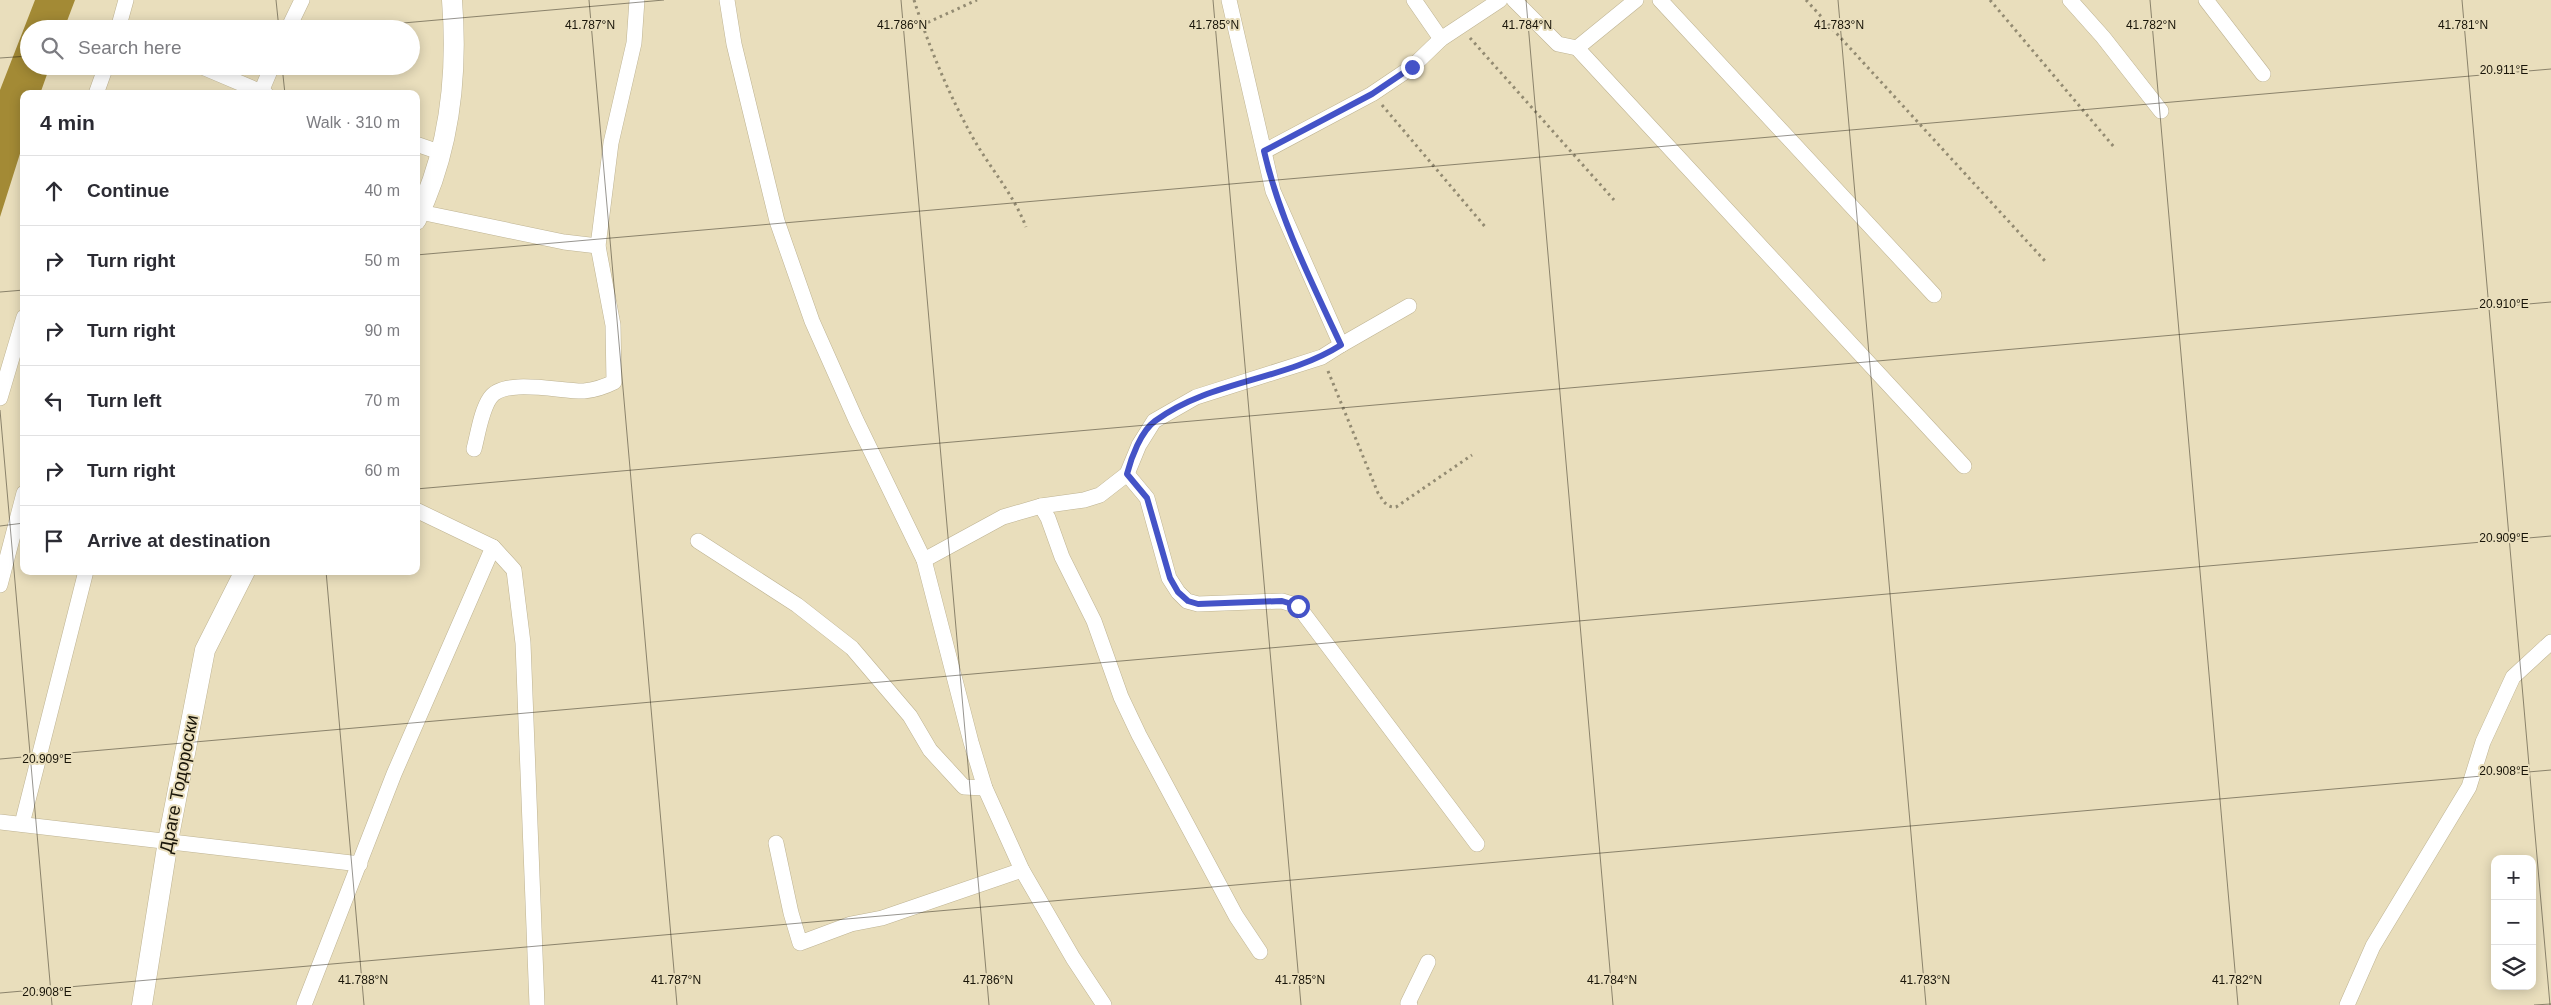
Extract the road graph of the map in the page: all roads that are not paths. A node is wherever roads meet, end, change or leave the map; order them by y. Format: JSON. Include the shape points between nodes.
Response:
{"nodes":[{"id":1,"x":126,"y":0,"type":"edge"},
{"id":2,"x":302,"y":0,"type":"edge"},
{"id":3,"x":452,"y":0,"type":"edge"},
{"id":4,"x":637,"y":0,"type":"edge"},
{"id":5,"x":727,"y":0,"type":"edge"},
{"id":6,"x":1229,"y":0,"type":"edge"},
{"id":7,"x":1414,"y":0,"type":"edge"},
{"id":8,"x":1500,"y":0,"type":"edge"},
{"id":9,"x":1514,"y":0,"type":"edge"},
{"id":10,"x":1636,"y":0,"type":"edge"},
{"id":11,"x":1660,"y":0,"type":"edge"},
{"id":12,"x":2070,"y":0,"type":"edge"},
{"id":13,"x":2206,"y":0,"type":"edge"},
{"id":14,"x":120,"y":20,"type":"edge"},
{"id":15,"x":292,"y":20,"type":"edge"},
{"id":16,"x":1440,"y":39,"type":"junction"},
{"id":17,"x":1578,"y":48,"type":"junction"},
{"id":18,"x":2263,"y":74,"type":"dead end"},
{"id":19,"x":103,"y":75,"type":"edge"},
{"id":20,"x":221,"y":75,"type":"edge"},
{"id":21,"x":269,"y":75,"type":"edge"},
{"id":22,"x":97,"y":90,"type":"edge"},
{"id":23,"x":257,"y":90,"type":"edge"},
{"id":24,"x":265,"y":90,"type":"edge"},
{"id":25,"x":2161,"y":111,"type":"dead end"},
{"id":26,"x":420,"y":145,"type":"edge"},
{"id":27,"x":1264,"y":151,"type":"junction"},
{"id":28,"x":442,"y":153,"type":"junction"},
{"id":29,"x":420,"y":211,"type":"edge"},
{"id":30,"x":420,"y":216,"type":"edge"},
{"id":31,"x":598,"y":246,"type":"junction"},
{"id":32,"x":1934,"y":295,"type":"dead end"},
{"id":33,"x":1409,"y":306,"type":"dead end"},
{"id":34,"x":20,"y":330,"type":"edge"},
{"id":35,"x":1341,"y":345,"type":"junction"},
{"id":36,"x":0,"y":398,"type":"edge"},
{"id":37,"x":474,"y":449,"type":"dead end"},
{"id":38,"x":1964,"y":466,"type":"dead end"},
{"id":39,"x":1127,"y":474,"type":"junction"},
{"id":40,"x":1041,"y":506,"type":"junction"},
{"id":41,"x":20,"y":508,"type":"edge"},
{"id":42,"x":420,"y":512,"type":"edge"},
{"id":43,"x":698,"y":541,"type":"dead end"},
{"id":44,"x":493,"y":547,"type":"junction"},
{"id":45,"x":924,"y":560,"type":"junction"},
{"id":46,"x":85,"y":575,"type":"edge"},
{"id":47,"x":243,"y":575,"type":"edge"},
{"id":48,"x":0,"y":585,"type":"edge"},
{"id":49,"x":2551,"y":642,"type":"edge"},
{"id":50,"x":985,"y":788,"type":"junction"},
{"id":51,"x":0,"y":822,"type":"edge"},
{"id":52,"x":22,"y":824,"type":"junction"},
{"id":53,"x":168,"y":841,"type":"junction"},
{"id":54,"x":776,"y":843,"type":"dead end"},
{"id":55,"x":1477,"y":844,"type":"dead end"},
{"id":56,"x":360,"y":864,"type":"junction"},
{"id":57,"x":1022,"y":870,"type":"junction"},
{"id":58,"x":1260,"y":952,"type":"dead end"},
{"id":59,"x":1428,"y":962,"type":"dead end"},
{"id":60,"x":142,"y":1005,"type":"edge"},
{"id":61,"x":304,"y":1005,"type":"edge"},
{"id":62,"x":537,"y":1005,"type":"edge"},
{"id":63,"x":1104,"y":1005,"type":"edge"},
{"id":64,"x":1410,"y":1005,"type":"edge"},
{"id":65,"x":2347,"y":1005,"type":"edge"}],
"edges":[{"from":1,"to":14,"type":"street"},
{"from":2,"to":15,"type":"street"},
{"from":3,"to":28,"type":"street","via":[[452,106]]},
{"from":4,"to":31,"type":"street","via":[[634,43],[611,143]]},
{"from":5,"to":45,"type":"street","via":[[734,44],[777,221],[812,322]]},
{"from":6,"to":27,"type":"street"},
{"from":7,"to":16,"type":"street"},
{"from":8,"to":16,"type":"street"},
{"from":9,"to":17,"type":"street","via":[[1558,44]]},
{"from":10,"to":17,"type":"street"},
{"from":11,"to":32,"type":"street"},
{"from":12,"to":25,"type":"street"},
{"from":13,"to":18,"type":"street"},
{"from":16,"to":27,"type":"street","via":[[1412,67],[1372,94]]},
{"from":17,"to":38,"type":"street"},
{"from":19,"to":22,"type":"street"},
{"from":20,"to":23,"type":"street"},
{"from":21,"to":24,"type":"street"},
{"from":26,"to":28,"type":"street"},
{"from":27,"to":35,"type":"street","via":[[1273,191]]},
{"from":28,"to":29,"type":"street"},
{"from":30,"to":31,"type":"street"},
{"from":31,"to":37,"type":"street","via":[[613,325],[614,382],[602,388],[582,391],[529,387],[498,391],[488,400]]},
{"from":33,"to":35,"type":"street"},
{"from":34,"to":36,"type":"street"},
{"from":35,"to":39,"type":"street","via":[[1322,357],[1204,394],[1154,421]]},
{"from":39,"to":40,"type":"street","via":[[1100,495]]},
{"from":39,"to":55,"type":"street","via":[[1147,498],[1170,578],[1178,592],[1188,601],[1198,604],[1282,601],[1298,606]]},
{"from":40,"to":45,"type":"street","via":[[1003,517]]},
{"from":40,"to":58,"type":"street","via":[[1094,621],[1121,697],[1136,728],[1236,916]]},
{"from":41,"to":48,"type":"street"},
{"from":42,"to":44,"type":"street"},
{"from":43,"to":50,"type":"street","via":[[797,605],[852,648],[910,716],[930,750],[964,787]]},
{"from":44,"to":56,"type":"street","via":[[394,774]]},
{"from":44,"to":62,"type":"street","via":[[514,570],[523,643]]},
{"from":45,"to":50,"type":"street"},
{"from":46,"to":52,"type":"street"},
{"from":47,"to":53,"type":"street","name":"Драге Тодороски","via":[[205,650]]},
{"from":49,"to":65,"type":"street","via":[[2513,677],[2483,742],[2469,787],[2373,946]]},
{"from":50,"to":57,"type":"street"},
{"from":51,"to":52,"type":"street"},
{"from":52,"to":53,"type":"street"},
{"from":53,"to":56,"type":"street"},
{"from":53,"to":60,"type":"street","name":"Драге Тодороски"},
{"from":54,"to":57,"type":"street","via":[[800,943]]},
{"from":56,"to":61,"type":"street"},
{"from":57,"to":63,"type":"street"},
{"from":59,"to":64,"type":"street","via":[[1408,1003]]}]}
